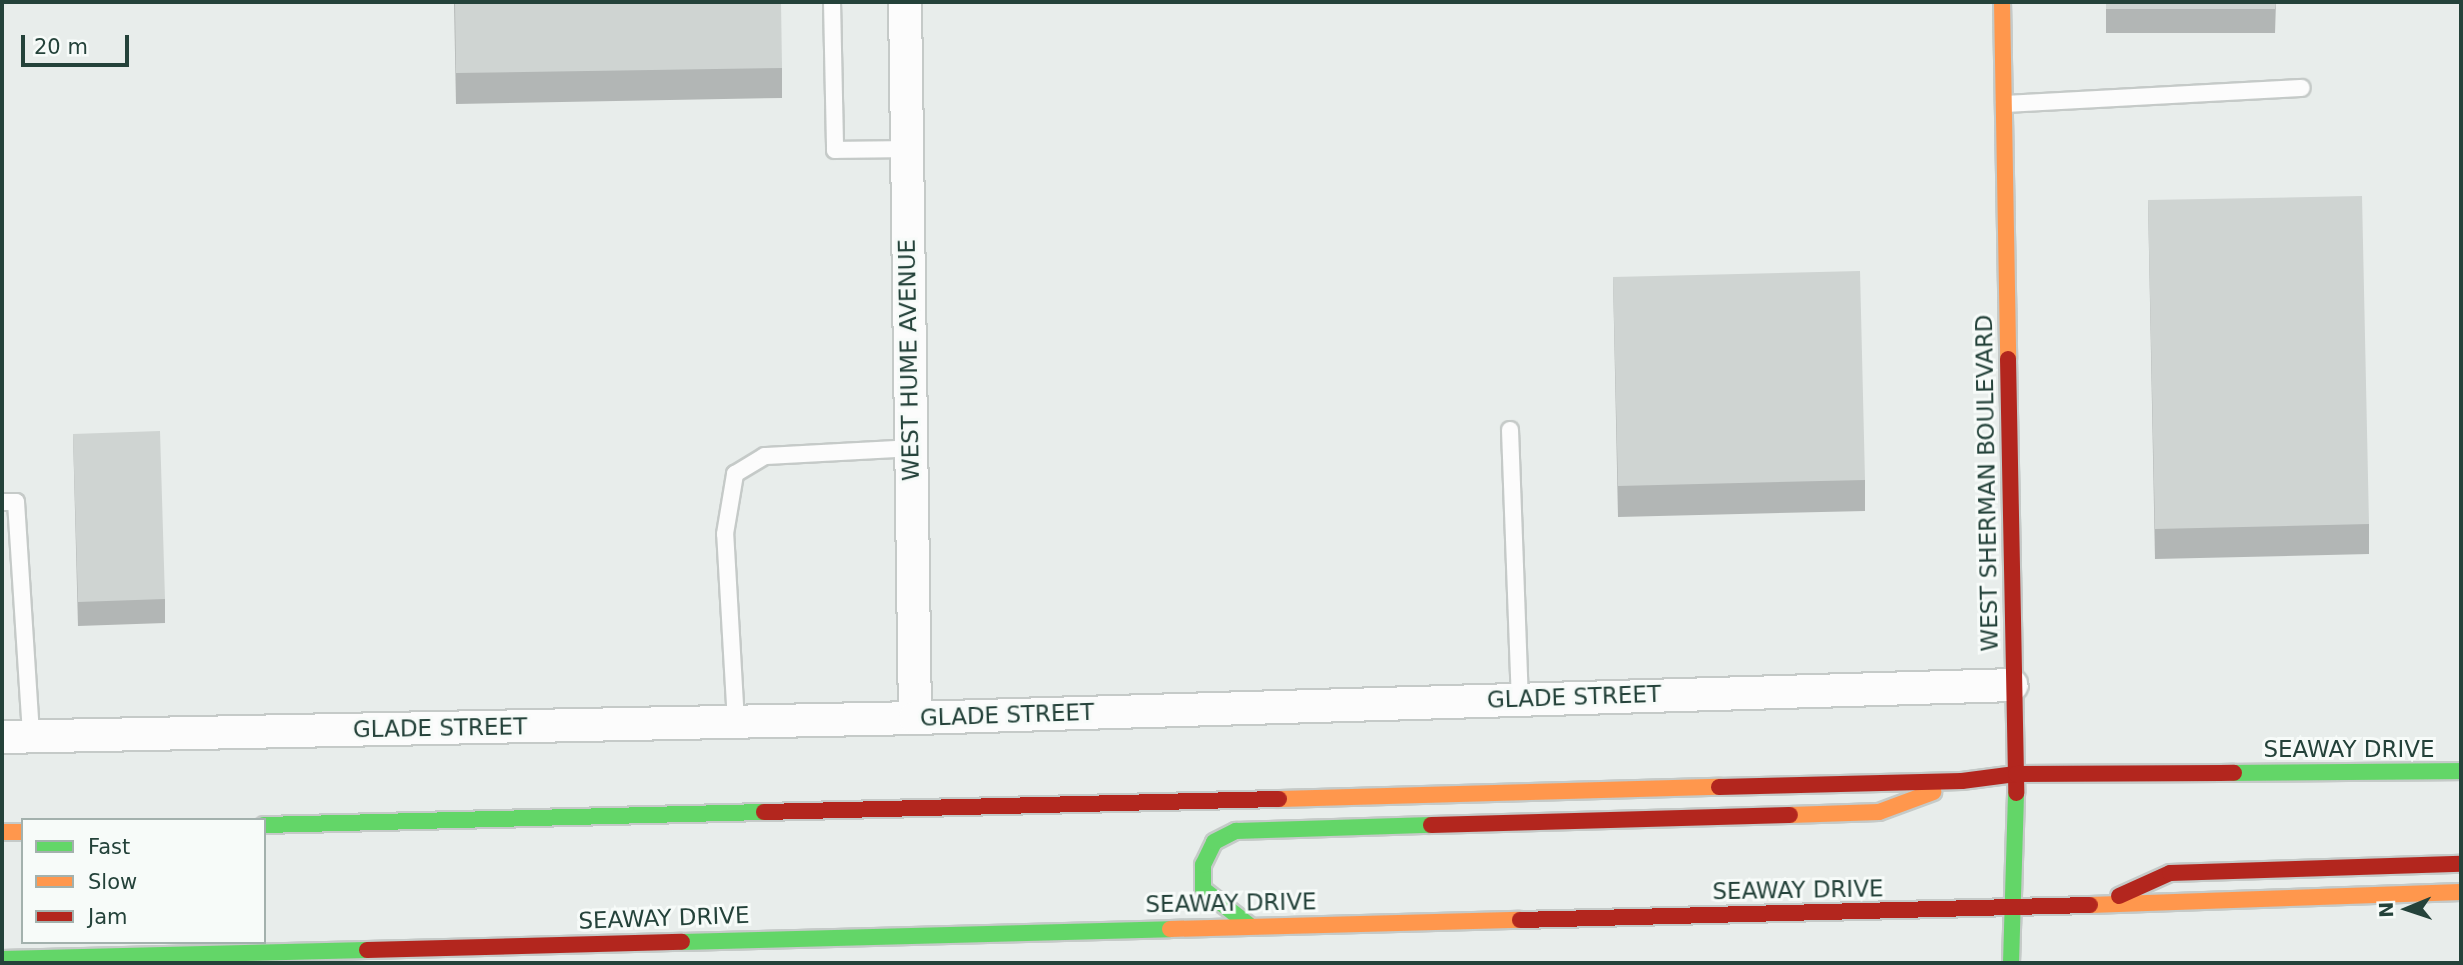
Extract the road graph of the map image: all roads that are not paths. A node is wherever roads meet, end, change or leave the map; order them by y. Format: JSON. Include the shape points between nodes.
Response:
{"nodes":[{"id":1,"x":832,"y":2,"type":"edge"},
{"id":2,"x":905,"y":2,"type":"edge"},
{"id":3,"x":2002,"y":2,"type":"edge"},
{"id":4,"x":2302,"y":88,"type":"dead end"},
{"id":5,"x":2004,"y":104,"type":"junction"},
{"id":6,"x":906,"y":149,"type":"junction"},
{"id":7,"x":1510,"y":430,"type":"dead end"},
{"id":8,"x":911,"y":448,"type":"junction"},
{"id":9,"x":2,"y":502,"type":"edge"},
{"id":10,"x":2012,"y":685,"type":"junction"},
{"id":11,"x":1520,"y":698,"type":"junction"},
{"id":12,"x":915,"y":718,"type":"junction"},
{"id":13,"x":736,"y":722,"type":"junction"},
{"id":14,"x":16,"y":737,"type":"edge"},
{"id":15,"x":2461,"y":771,"type":"edge"},
{"id":16,"x":2016,"y":774,"type":"junction"},
{"id":17,"x":1962,"y":781,"type":"junction"},
{"id":18,"x":266,"y":825,"type":"edge"},
{"id":19,"x":2,"y":832,"type":"edge"},
{"id":20,"x":21,"y":832,"type":"edge"},
{"id":21,"x":2461,"y":864,"type":"edge"},
{"id":22,"x":2461,"y":892,"type":"edge"},
{"id":23,"x":2101,"y":904,"type":"junction"},
{"id":24,"x":2011,"y":908,"type":"junction"},
{"id":25,"x":1249,"y":925,"type":"junction"},
{"id":26,"x":2,"y":959,"type":"edge"},
{"id":27,"x":2011,"y":963,"type":"edge"}],
"edges":[{"from":1,"to":6,"type":"lane","via":[[835,150]]},
{"from":2,"to":6,"type":"street","name":"WEST HUME AVENUE"},
{"from":3,"to":5,"type":"main road","name":"WEST SHERMAN BOULEVARD"},
{"from":4,"to":5,"type":"lane"},
{"from":5,"to":10,"type":"main road","name":"WEST SHERMAN BOULEVARD"},
{"from":6,"to":8,"type":"street","name":"WEST HUME AVENUE"},
{"from":7,"to":11,"type":"lane"},
{"from":8,"to":12,"type":"street","name":"WEST HUME AVENUE"},
{"from":8,"to":13,"type":"lane","via":[[765,456],[735,474],[725,534]]},
{"from":9,"to":14,"type":"lane","via":[[16,502]]},
{"from":10,"to":11,"type":"street","name":"GLADE STREET"},
{"from":10,"to":16,"type":"main road","name":"WEST SHERMAN BOULEVARD"},
{"from":11,"to":12,"type":"street","name":"GLADE STREET"},
{"from":12,"to":13,"type":"street","name":"GLADE STREET"},
{"from":13,"to":14,"type":"street","name":"GLADE STREET"},
{"from":15,"to":16,"type":"main road","name":"SEAWAY DRIVE"},
{"from":16,"to":17,"type":"main road","name":"SEAWAY DRIVE"},
{"from":16,"to":24,"type":"main road","name":"WEST SHERMAN BOULEVARD"},
{"from":17,"to":18,"type":"main road","name":"SEAWAY DRIVE"},
{"from":17,"to":25,"type":"main road","via":[[1879,812],[1236,831],[1214,842],[1203,865],[1203,889]]},
{"from":19,"to":20,"type":"main road"},
{"from":21,"to":23,"type":"main road","via":[[2170,873]]},
{"from":22,"to":23,"type":"main road","name":"SEAWAY DRIVE"},
{"from":23,"to":24,"type":"main road","name":"SEAWAY DRIVE"},
{"from":24,"to":25,"type":"main road","name":"SEAWAY DRIVE"},
{"from":24,"to":27,"type":"main road","name":"WEST SHERMAN BOULEVARD"},
{"from":25,"to":26,"type":"main road","name":"SEAWAY DRIVE"}]}
